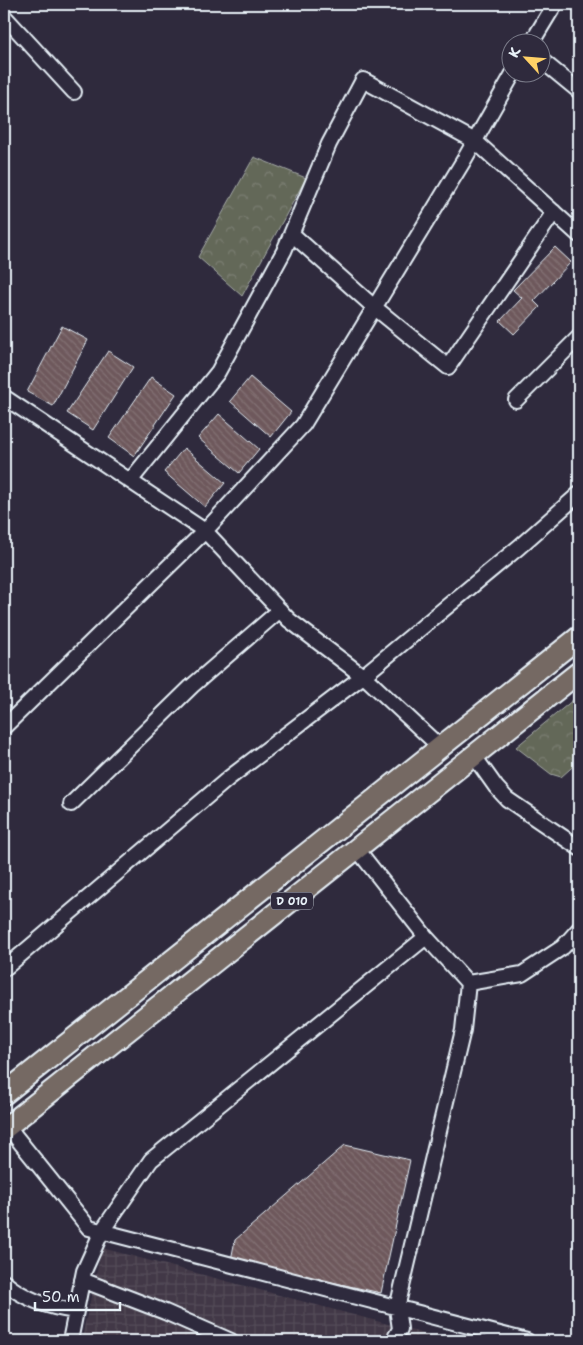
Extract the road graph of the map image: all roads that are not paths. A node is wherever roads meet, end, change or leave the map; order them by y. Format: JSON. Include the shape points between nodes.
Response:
{"nodes":[{"id":1,"x":555,"y":4,"type":"edge"},
{"id":2,"x":4,"y":16,"type":"edge"},
{"id":3,"x":538,"y":32,"type":"edge"},
{"id":4,"x":550,"y":65,"type":"edge"},
{"id":5,"x":508,"y":82,"type":"edge"},
{"id":6,"x":576,"y":82,"type":"edge"},
{"id":7,"x":74,"y":92,"type":"dead end"},
{"id":8,"x":475,"y":141,"type":"junction"},
{"id":9,"x":554,"y":212,"type":"junction"},
{"id":10,"x":292,"y":234,"type":"junction"},
{"id":11,"x":579,"y":235,"type":"edge"},
{"id":12,"x":374,"y":307,"type":"junction"},
{"id":13,"x":579,"y":336,"type":"edge"},
{"id":14,"x":4,"y":397,"type":"edge"},
{"id":15,"x":516,"y":400,"type":"dead end"},
{"id":16,"x":130,"y":481,"type":"junction"},
{"id":17,"x":579,"y":494,"type":"edge"},
{"id":18,"x":205,"y":531,"type":"junction"},
{"id":19,"x":280,"y":610,"type":"junction"},
{"id":20,"x":579,"y":637,"type":"edge"},
{"id":21,"x":579,"y":672,"type":"edge"},
{"id":22,"x":363,"y":676,"type":"junction"},
{"id":23,"x":4,"y":727,"type":"edge"},
{"id":24,"x":440,"y":747,"type":"junction"},
{"id":25,"x":474,"y":756,"type":"junction"},
{"id":26,"x":71,"y":804,"type":"dead end"},
{"id":27,"x":579,"y":848,"type":"edge"},
{"id":28,"x":357,"y":849,"type":"junction"},
{"id":29,"x":579,"y":929,"type":"edge"},
{"id":30,"x":426,"y":938,"type":"junction"},
{"id":31,"x":4,"y":969,"type":"edge"},
{"id":32,"x":468,"y":983,"type":"junction"},
{"id":33,"x":4,"y":1094,"type":"edge"},
{"id":34,"x":5,"y":1126,"type":"edge"},
{"id":35,"x":102,"y":1231,"type":"junction"},
{"id":36,"x":82,"y":1280,"type":"junction"},
{"id":37,"x":4,"y":1282,"type":"edge"},
{"id":38,"x":397,"y":1308,"type":"junction"},
{"id":39,"x":76,"y":1311,"type":"junction"},
{"id":40,"x":72,"y":1340,"type":"edge"},
{"id":41,"x":230,"y":1341,"type":"edge"},
{"id":42,"x":393,"y":1341,"type":"edge"},
{"id":43,"x":527,"y":1341,"type":"edge"}],
"edges":[{"from":1,"to":3,"type":"street"},
{"from":2,"to":7,"type":"street"},
{"from":4,"to":6,"type":"street"},
{"from":5,"to":8,"type":"street"},
{"from":8,"to":9,"type":"street"},
{"from":8,"to":10,"type":"street","via":[[363,80],[329,144]]},
{"from":8,"to":12,"type":"street"},
{"from":9,"to":11,"type":"street"},
{"from":9,"to":12,"type":"street","via":[[448,367]]},
{"from":10,"to":12,"type":"street"},
{"from":10,"to":16,"type":"street","via":[[218,372]]},
{"from":12,"to":18,"type":"street","via":[[303,425]]},
{"from":13,"to":15,"type":"street"},
{"from":14,"to":16,"type":"street"},
{"from":16,"to":18,"type":"street"},
{"from":17,"to":22,"type":"street"},
{"from":18,"to":19,"type":"street"},
{"from":18,"to":23,"type":"street"},
{"from":19,"to":22,"type":"street"},
{"from":19,"to":26,"type":"street","via":[[192,686]]},
{"from":20,"to":24,"type":"highway","number":"D 010"},
{"from":21,"to":25,"type":"highway","number":"D 010"},
{"from":22,"to":24,"type":"street"},
{"from":22,"to":31,"type":"street","via":[[230,778]]},
{"from":24,"to":33,"type":"highway","number":"D 010"},
{"from":25,"to":27,"type":"street","via":[[507,799]]},
{"from":25,"to":28,"type":"highway","number":"D 010"},
{"from":28,"to":30,"type":"street"},
{"from":28,"to":34,"type":"highway","number":"D 010"},
{"from":29,"to":32,"type":"street","via":[[563,947],[522,974]]},
{"from":30,"to":32,"type":"street"},
{"from":30,"to":35,"type":"street","via":[[151,1160]]},
{"from":32,"to":38,"type":"street","via":[[463,1030]]},
{"from":34,"to":35,"type":"street","via":[[89,1228]]},
{"from":35,"to":36,"type":"street"},
{"from":35,"to":38,"type":"street"},
{"from":36,"to":39,"type":"street"},
{"from":36,"to":41,"type":"street"},
{"from":37,"to":39,"type":"street","via":[[34,1301],[56,1309]]},
{"from":38,"to":42,"type":"street","via":[[400,1329]]},
{"from":38,"to":43,"type":"street"},
{"from":39,"to":40,"type":"street"}]}
